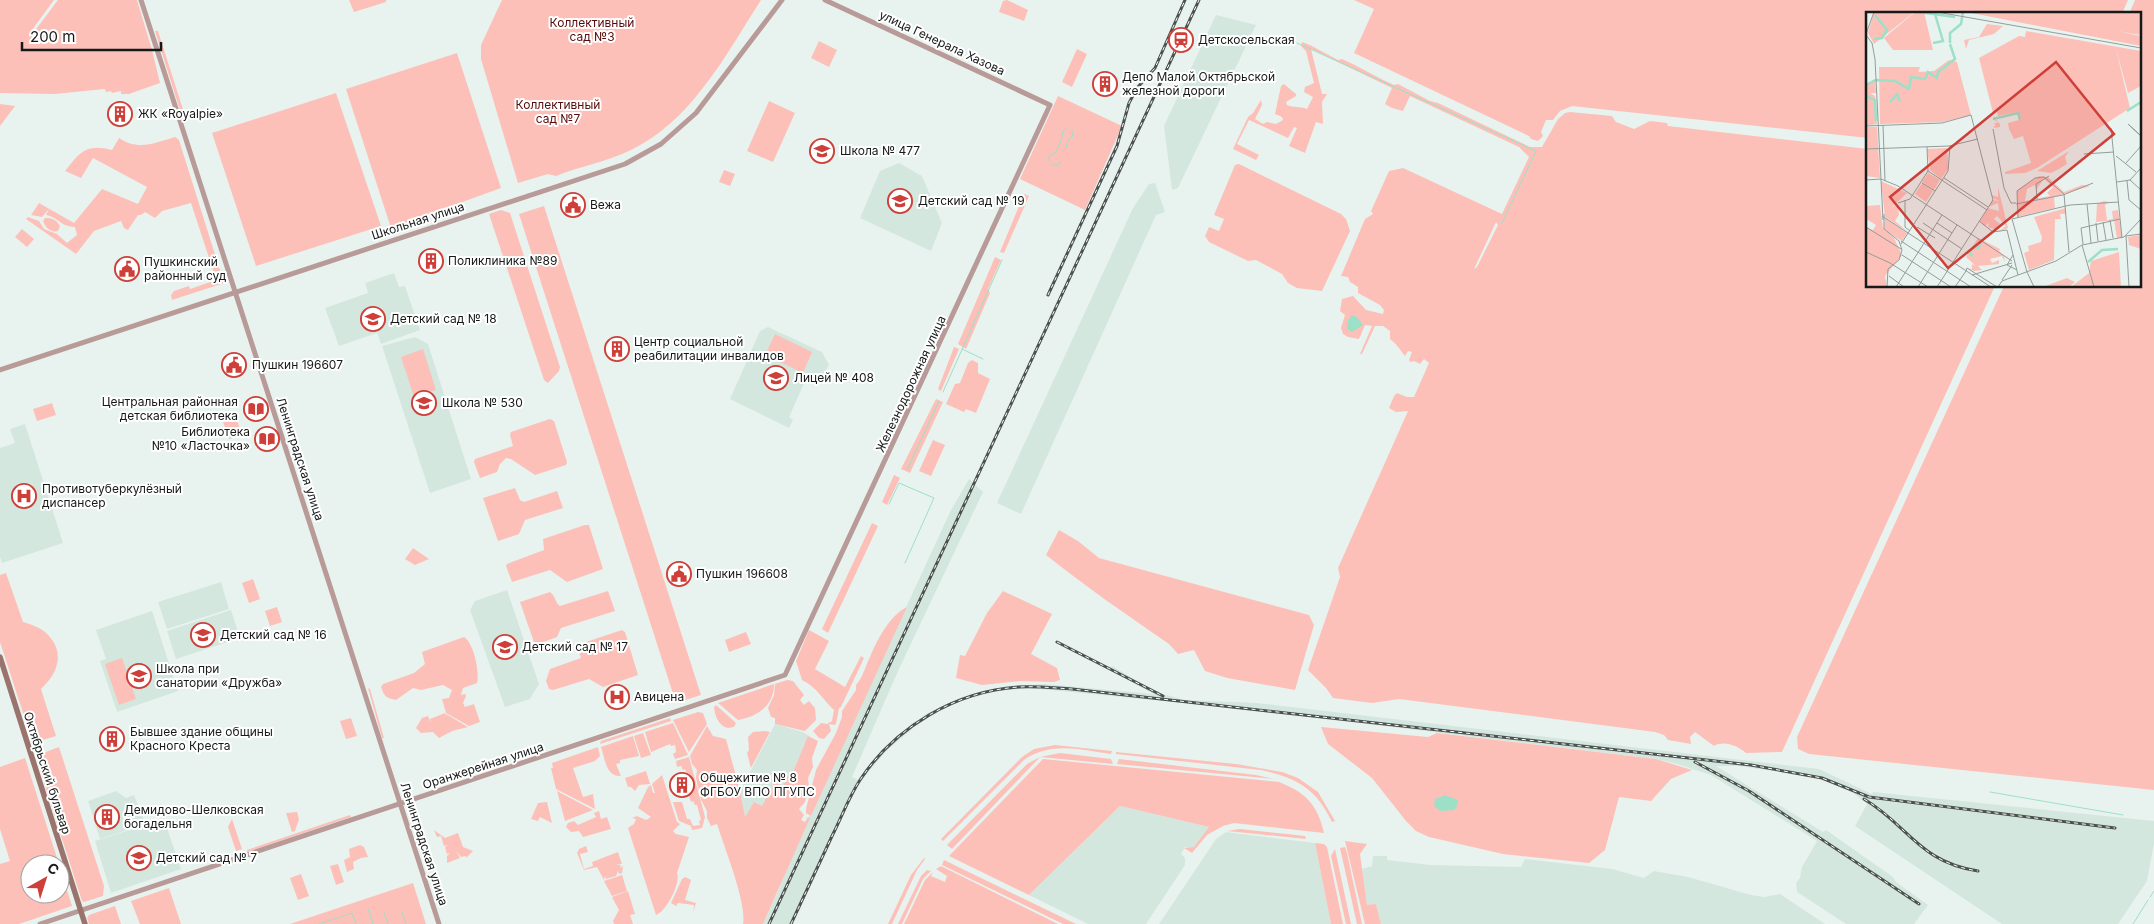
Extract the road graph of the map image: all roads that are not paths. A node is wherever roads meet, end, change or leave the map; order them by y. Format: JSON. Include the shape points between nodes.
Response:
{"nodes":[{"id":1,"x":142,"y":0,"type":"edge"},
{"id":2,"x":782,"y":0,"type":"edge"},
{"id":3,"x":825,"y":0,"type":"edge"},
{"id":4,"x":1050,"y":105,"type":"joint"},
{"id":5,"x":236,"y":292,"type":"junction"},
{"id":6,"x":0,"y":370,"type":"edge"},
{"id":7,"x":0,"y":657,"type":"edge"},
{"id":8,"x":788,"y":672,"type":"joint"},
{"id":9,"x":400,"y":804,"type":"junction"},
{"id":10,"x":80,"y":911,"type":"junction"},
{"id":11,"x":40,"y":924,"type":"edge"},
{"id":12,"x":85,"y":924,"type":"edge"},
{"id":13,"x":439,"y":924,"type":"edge"}],
"edges":[{"from":1,"to":5,"type":"street","name":"Ленинградская улица"},
{"from":2,"to":5,"type":"street","name":"Школьная улица","via":[[696,114],[638,158]]},
{"from":3,"to":4,"type":"street","name":"улица Генерала Хазова"},
{"from":4,"to":8,"type":"street","name":"Железнодорожная улица"},
{"from":5,"to":6,"type":"street","name":"Школьная улица"},
{"from":5,"to":9,"type":"street","name":"Ленинградская улица"},
{"from":7,"to":10,"type":"main road","name":"Октябрьский бульвар"},
{"from":8,"to":9,"type":"street","name":"Оранжерейная улица","via":[[774,680]]},
{"from":9,"to":10,"type":"street","name":"Оранжерейная улица"},
{"from":9,"to":13,"type":"street","name":"Ленинградская улица"},
{"from":10,"to":11,"type":"street","name":"Оранжерейная улица"},
{"from":10,"to":12,"type":"main road","name":"Октябрьский бульвар"}]}
